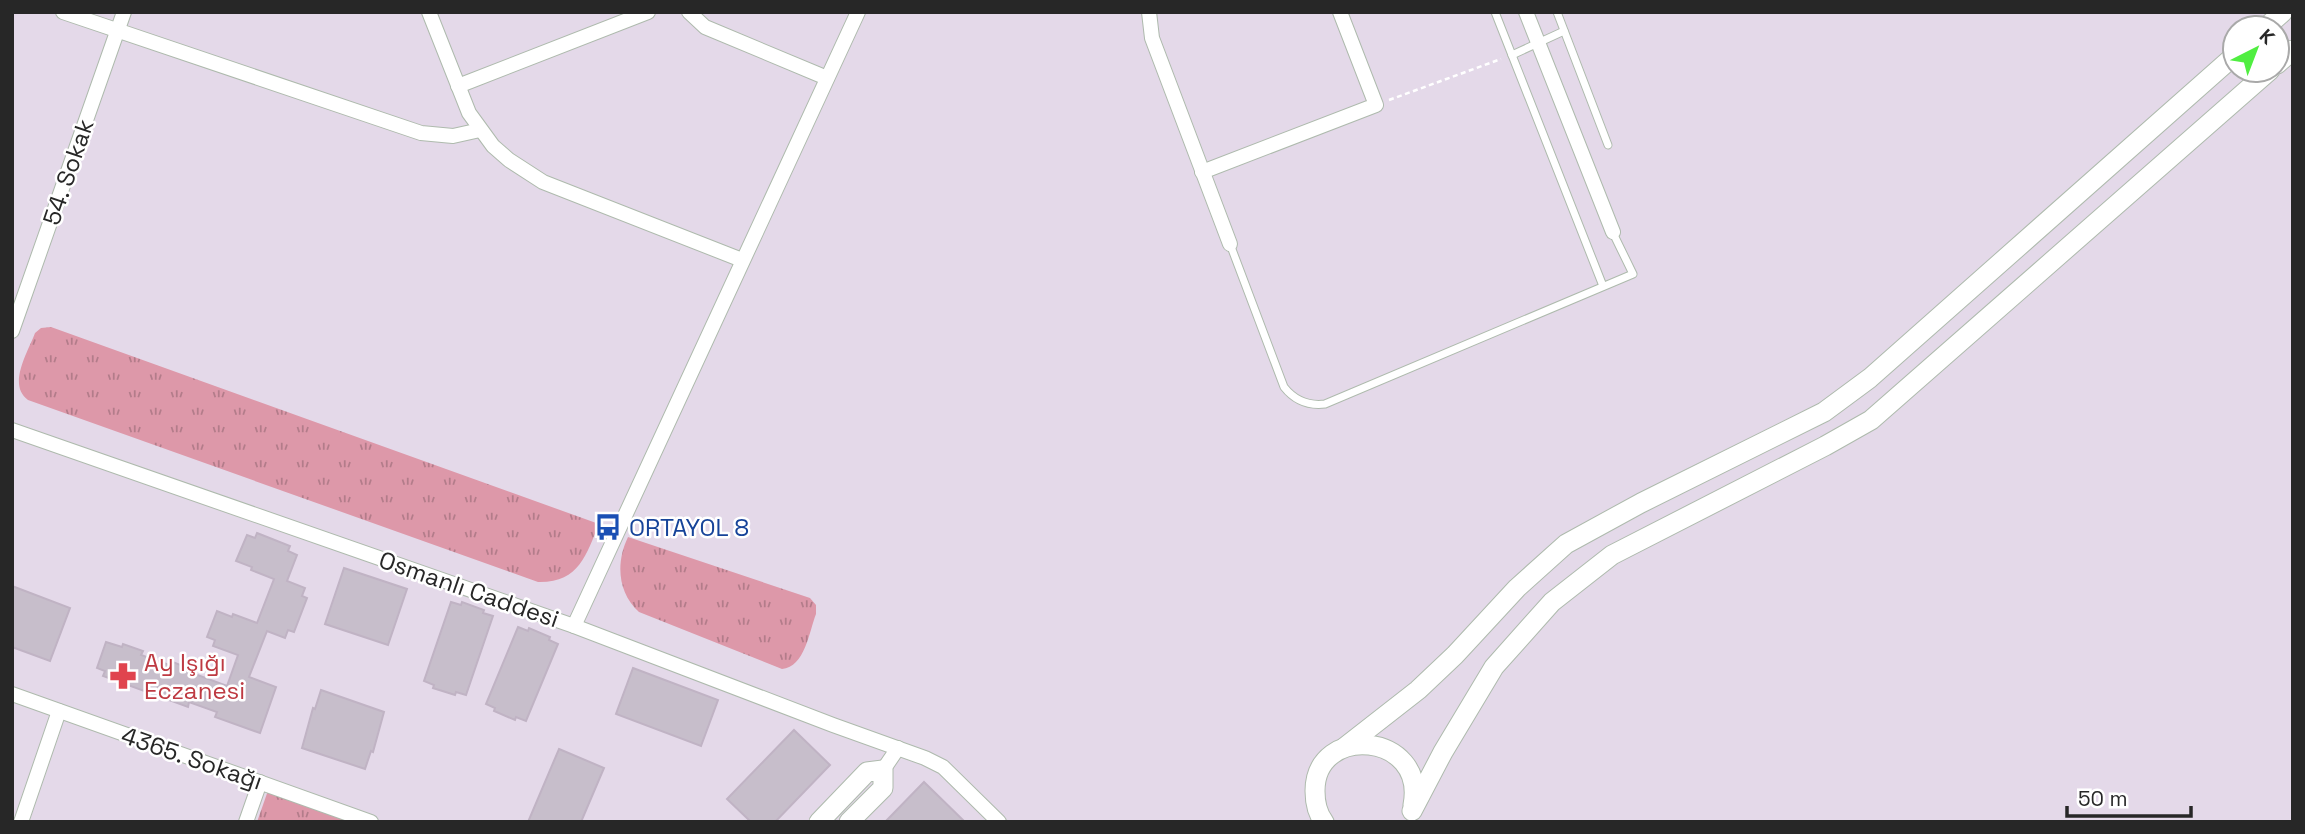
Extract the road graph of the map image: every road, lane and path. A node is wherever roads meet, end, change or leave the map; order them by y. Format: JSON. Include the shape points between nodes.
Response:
{"nodes":[{"id":1,"x":63,"y":12,"type":"edge"},
{"id":2,"x":124,"y":12,"type":"edge"},
{"id":3,"x":429,"y":12,"type":"edge"},
{"id":4,"x":648,"y":12,"type":"edge"},
{"id":5,"x":688,"y":12,"type":"edge"},
{"id":6,"x":858,"y":12,"type":"edge"},
{"id":7,"x":1149,"y":12,"type":"edge"},
{"id":8,"x":1340,"y":12,"type":"edge"},
{"id":9,"x":1495,"y":12,"type":"edge"},
{"id":10,"x":1526,"y":12,"type":"edge"},
{"id":11,"x":1557,"y":12,"type":"edge"},
{"id":12,"x":118,"y":31,"type":"junction"},
{"id":13,"x":1564,"y":31,"type":"junction"},
{"id":14,"x":1538,"y":43,"type":"junction"},
{"id":15,"x":1512,"y":55,"type":"junction"},
{"id":16,"x":2221,"y":67,"type":"edge"},
{"id":17,"x":827,"y":78,"type":"junction"},
{"id":18,"x":2254,"y":84,"type":"edge"},
{"id":19,"x":458,"y":86,"type":"junction"},
{"id":20,"x":1376,"y":105,"type":"junction"},
{"id":21,"x":480,"y":130,"type":"junction"},
{"id":22,"x":1608,"y":145,"type":"dead end"},
{"id":23,"x":1202,"y":172,"type":"junction"},
{"id":24,"x":1613,"y":232,"type":"joint"},
{"id":25,"x":1230,"y":244,"type":"joint"},
{"id":26,"x":742,"y":260,"type":"junction"},
{"id":27,"x":1603,"y":286,"type":"junction"},
{"id":28,"x":12,"y":331,"type":"edge"},
{"id":29,"x":12,"y":430,"type":"edge"},
{"id":30,"x":574,"y":626,"type":"junction"},
{"id":31,"x":12,"y":694,"type":"edge"},
{"id":32,"x":59,"y":711,"type":"junction"},
{"id":33,"x":1345,"y":747,"type":"junction"},
{"id":34,"x":898,"y":748,"type":"junction"},
{"id":35,"x":883,"y":770,"type":"junction"},
{"id":36,"x":260,"y":782,"type":"junction"},
{"id":37,"x":1315,"y":802,"type":"junction"},
{"id":38,"x":1409,"y":816,"type":"edge"},
{"id":39,"x":20,"y":822,"type":"edge"},
{"id":40,"x":246,"y":822,"type":"edge"},
{"id":41,"x":371,"y":822,"type":"edge"},
{"id":42,"x":819,"y":822,"type":"edge"},
{"id":43,"x":849,"y":822,"type":"edge"},
{"id":44,"x":999,"y":822,"type":"edge"},
{"id":45,"x":1303,"y":822,"type":"edge"},
{"id":46,"x":1324,"y":822,"type":"edge"}],
"edges":[{"from":1,"to":12,"type":"street"},
{"from":2,"to":12,"type":"street","name":"54. Sokak"},
{"from":3,"to":19,"type":"street"},
{"from":4,"to":19,"type":"street"},
{"from":5,"to":17,"type":"street","via":[[705,27]]},
{"from":6,"to":17,"type":"street"},
{"from":7,"to":23,"type":"street","via":[[1152,38]]},
{"from":8,"to":20,"type":"street"},
{"from":9,"to":15,"type":"lane"},
{"from":10,"to":14,"type":"street"},
{"from":11,"to":13,"type":"lane"},
{"from":12,"to":21,"type":"street","via":[[421,133],[453,136]]},
{"from":12,"to":28,"type":"street","name":"54. Sokak"},
{"from":13,"to":14,"type":"lane"},
{"from":13,"to":22,"type":"lane"},
{"from":14,"to":15,"type":"lane"},
{"from":14,"to":24,"type":"street"},
{"from":15,"to":20,"type":"path"},
{"from":15,"to":27,"type":"lane"},
{"from":16,"to":33,"type":"street","via":[[1870,378],[1824,412],[1566,544],[1418,690]]},
{"from":17,"to":26,"type":"street"},
{"from":18,"to":38,"type":"street","via":[[1871,420],[1612,555],[1552,601],[1494,667]]},
{"from":19,"to":21,"type":"street"},
{"from":20,"to":23,"type":"street"},
{"from":21,"to":26,"type":"street","via":[[509,160],[543,182]]},
{"from":23,"to":25,"type":"street"},
{"from":24,"to":27,"type":"lane","via":[[1633,274]]},
{"from":25,"to":27,"type":"lane","via":[[1284,387],[1297,400],[1312,405],[1325,404]]},
{"from":26,"to":30,"type":"street"},
{"from":29,"to":30,"type":"street","name":"Osmanlı Caddesi"},
{"from":30,"to":34,"type":"street","name":"Osmanlı Caddesi"},
{"from":31,"to":32,"type":"street","name":"4365. Sokağı"},
{"from":32,"to":36,"type":"street","name":"4365. Sokağı"},
{"from":32,"to":39,"type":"street"},
{"from":33,"to":37,"type":"street","via":[[1321,770]]},
{"from":33,"to":38,"type":"street","via":[[1369,744],[1393,752],[1405,764],[1415,795]]},
{"from":34,"to":35,"type":"street"},
{"from":34,"to":44,"type":"street","name":"Osmanlı Caddesi","via":[[943,768]]},
{"from":35,"to":42,"type":"street","via":[[867,772]]},
{"from":35,"to":43,"type":"street","via":[[883,788]]},
{"from":36,"to":40,"type":"street"},
{"from":36,"to":41,"type":"street","name":"4365. Sokağı"},
{"from":37,"to":45,"type":"street"},
{"from":37,"to":46,"type":"street"}]}
